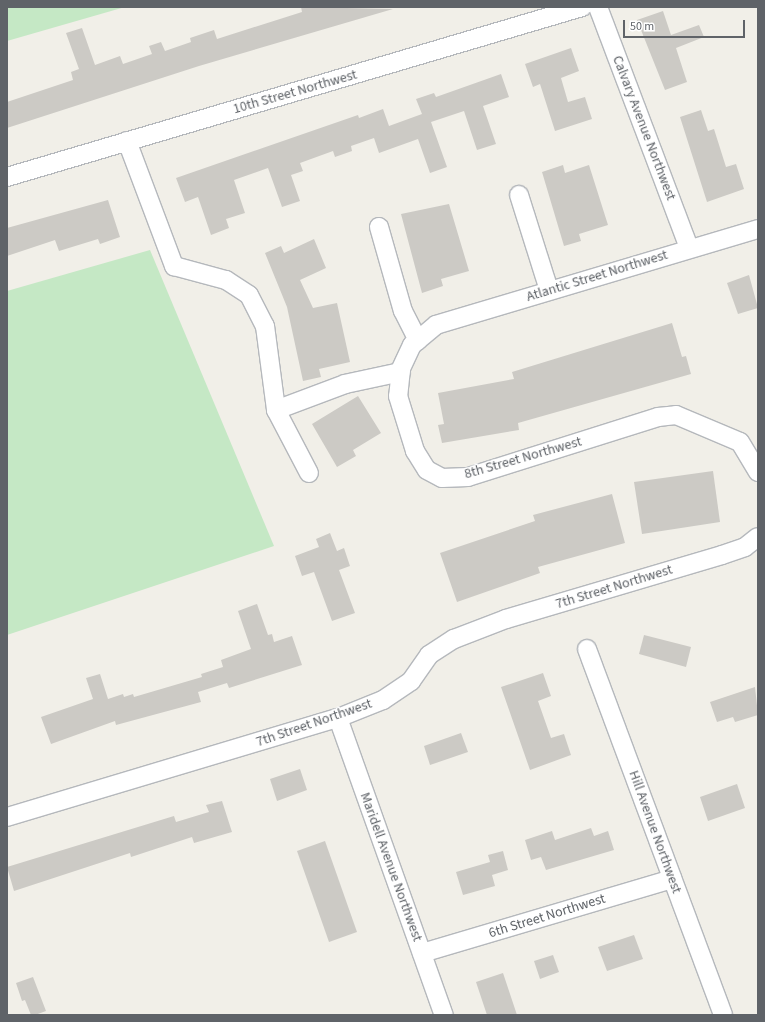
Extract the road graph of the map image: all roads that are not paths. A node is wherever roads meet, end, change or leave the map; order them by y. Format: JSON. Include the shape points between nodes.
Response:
{"nodes":[{"id":1,"x":582,"y":7,"type":"edge"},
{"id":2,"x":598,"y":7,"type":"edge"},
{"id":3,"x":126,"y":141,"type":"junction"},
{"id":4,"x":7,"y":177,"type":"edge"},
{"id":5,"x":519,"y":195,"type":"dead end"},
{"id":6,"x":379,"y":227,"type":"dead end"},
{"id":7,"x":758,"y":229,"type":"edge"},
{"id":8,"x":689,"y":248,"type":"junction"},
{"id":9,"x":549,"y":290,"type":"junction"},
{"id":10,"x":436,"y":325,"type":"joint"},
{"id":11,"x":418,"y":340,"type":"junction"},
{"id":12,"x":401,"y":372,"type":"junction"},
{"id":13,"x":276,"y":410,"type":"junction"},
{"id":14,"x":758,"y":472,"type":"edge"},
{"id":15,"x":309,"y":473,"type":"dead end"},
{"id":16,"x":758,"y":537,"type":"edge"},
{"id":17,"x":588,"y":649,"type":"dead end"},
{"id":18,"x":338,"y":718,"type":"junction"},
{"id":19,"x":7,"y":817,"type":"edge"},
{"id":20,"x":672,"y":879,"type":"junction"},
{"id":21,"x":422,"y":953,"type":"junction"},
{"id":22,"x":444,"y":1015,"type":"edge"},
{"id":23,"x":723,"y":1015,"type":"edge"}],
"edges":[{"from":1,"to":3,"type":"street","name":"10th Street Northwest"},
{"from":2,"to":8,"type":"street","name":"Calvary Avenue Northwest"},
{"from":3,"to":4,"type":"street","name":"10th Street Northwest"},
{"from":3,"to":13,"type":"street","via":[[174,266],[226,280],[249,295],[265,326]]},
{"from":5,"to":9,"type":"street"},
{"from":6,"to":11,"type":"street","via":[[403,311]]},
{"from":7,"to":8,"type":"street","name":"Atlantic Street Northwest"},
{"from":8,"to":9,"type":"street","name":"Atlantic Street Northwest"},
{"from":9,"to":10,"type":"street","name":"Atlantic Street Northwest"},
{"from":10,"to":11,"type":"street","name":"8th Street Northwest"},
{"from":11,"to":12,"type":"street","name":"8th Street Northwest","via":[[412,345]]},
{"from":12,"to":13,"type":"street","via":[[345,384]]},
{"from":12,"to":14,"type":"street","name":"8th Street Northwest","via":[[398,396],[405,426],[427,470],[442,478],[468,477],[658,417],[676,415],[740,442]]},
{"from":13,"to":15,"type":"street"},
{"from":16,"to":18,"type":"street","name":"7th Street Northwest","via":[[745,547],[722,555],[506,619],[454,639],[429,655],[411,681],[383,700]]},
{"from":17,"to":20,"type":"street","name":"Hill Avenue Northwest"},
{"from":18,"to":19,"type":"street","name":"7th Street Northwest"},
{"from":18,"to":21,"type":"street","name":"Maridell Avenue Northwest"},
{"from":20,"to":21,"type":"street","name":"6th Street Northwest"},
{"from":20,"to":23,"type":"street","name":"Hill Avenue Northwest"},
{"from":21,"to":22,"type":"street","name":"Maridell Avenue Northwest"}]}
